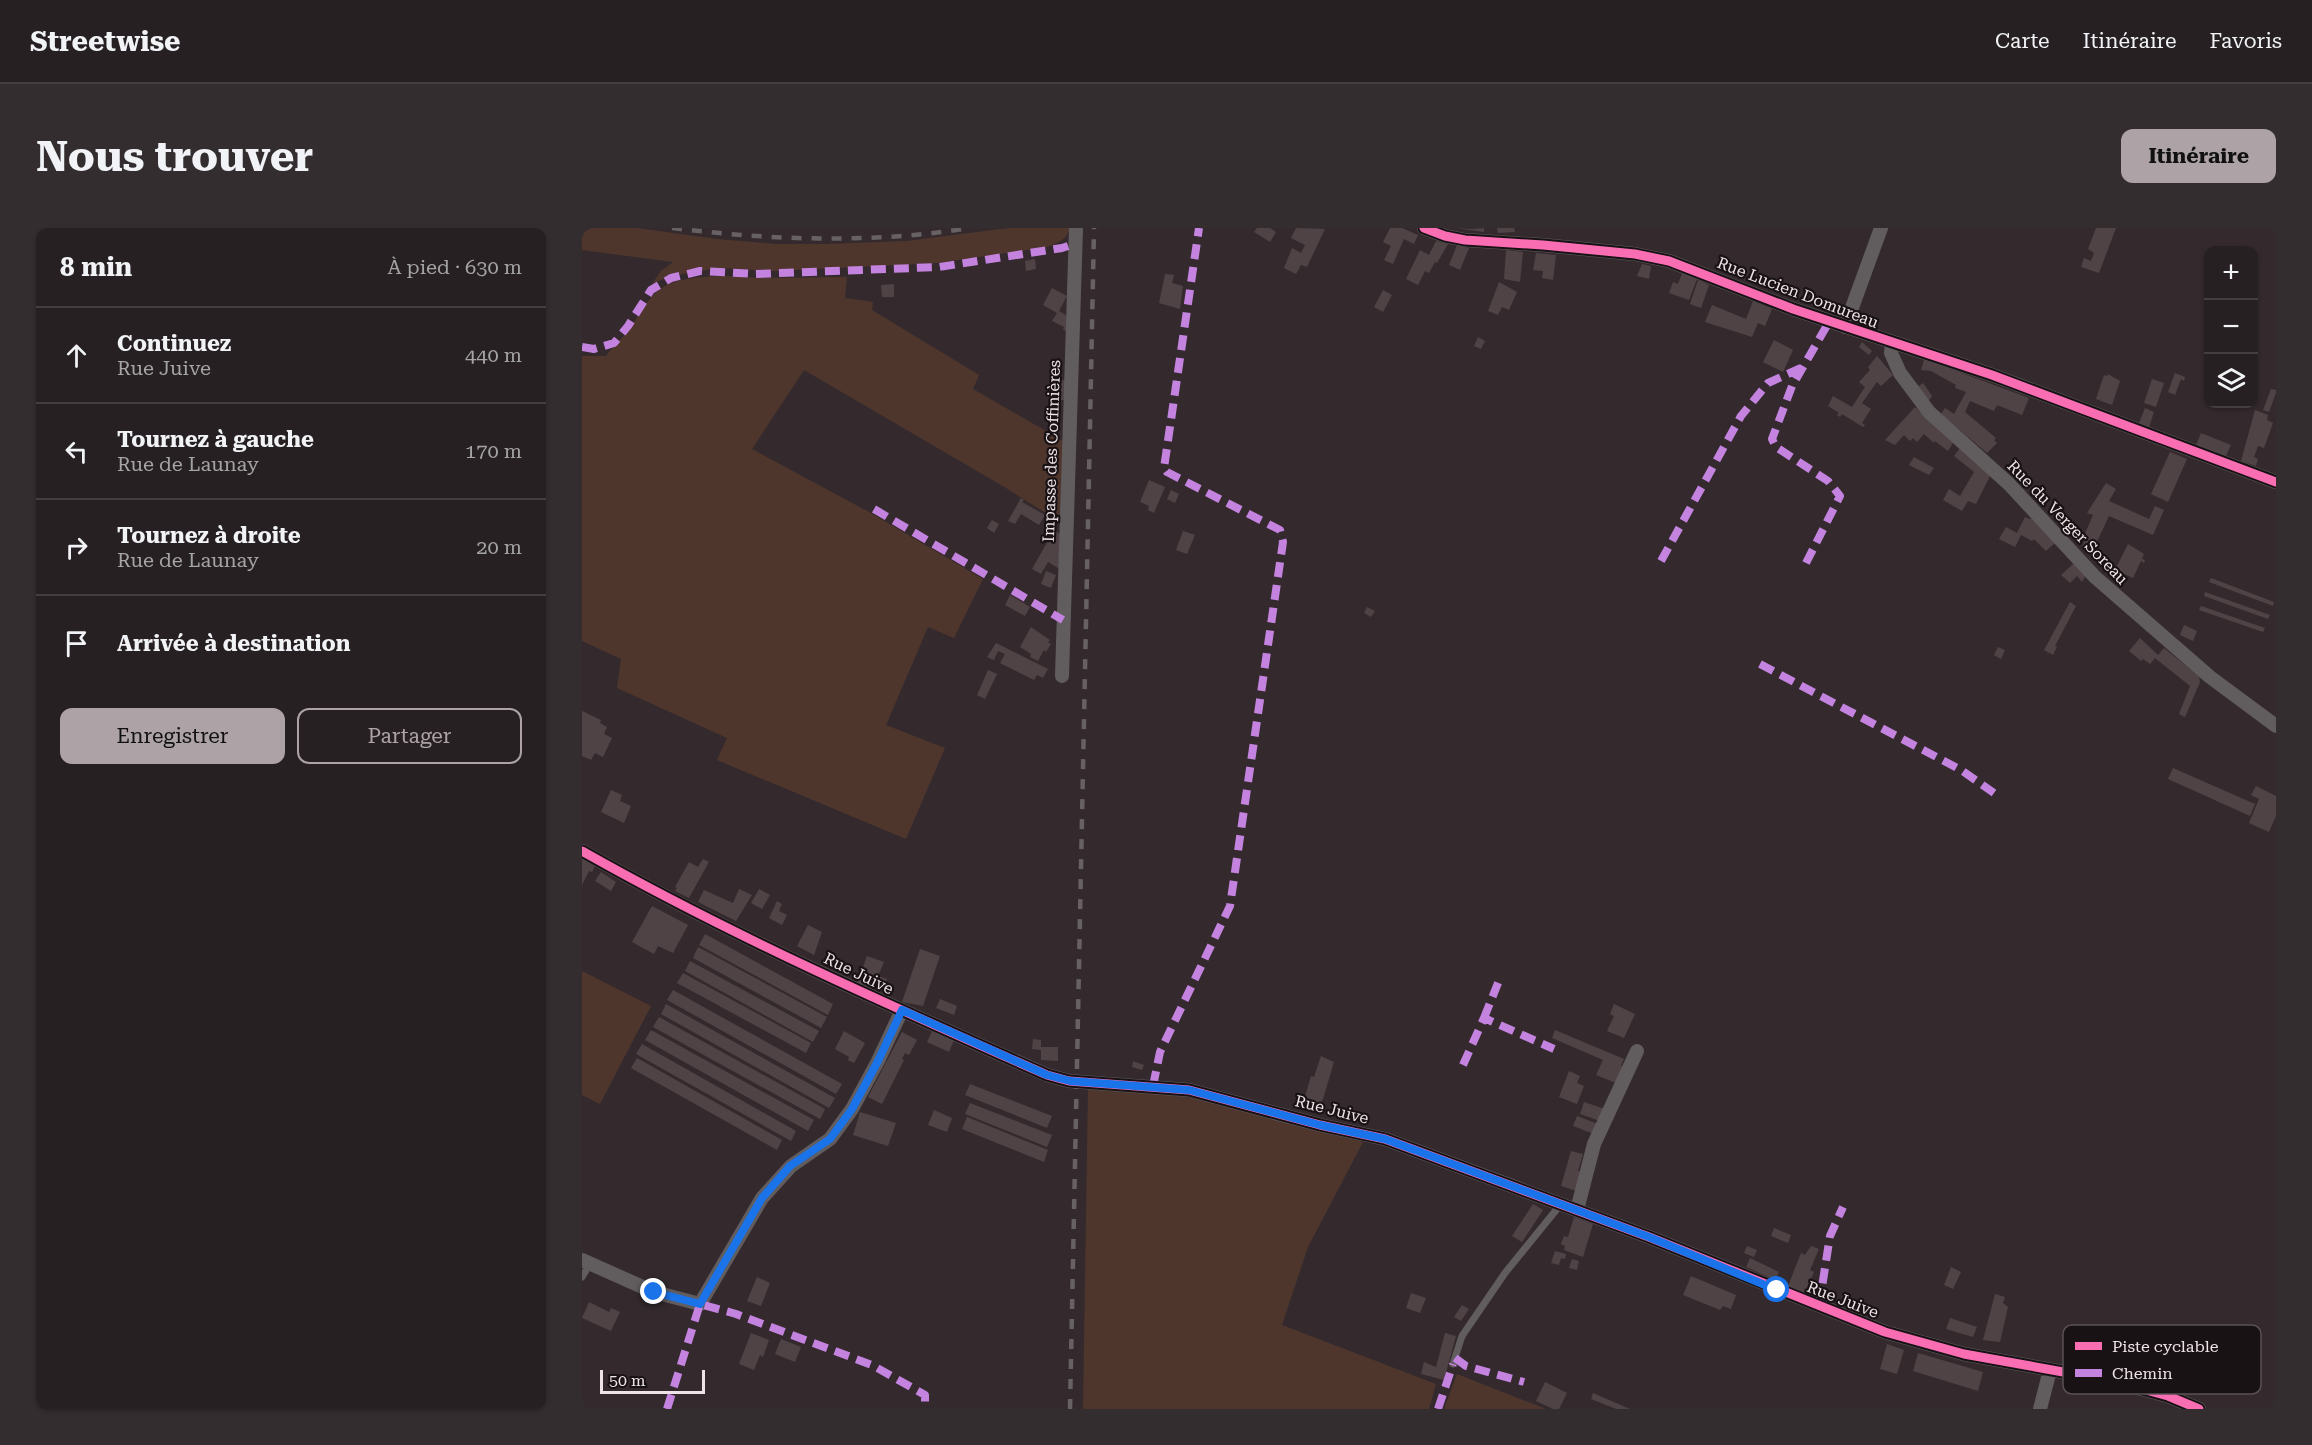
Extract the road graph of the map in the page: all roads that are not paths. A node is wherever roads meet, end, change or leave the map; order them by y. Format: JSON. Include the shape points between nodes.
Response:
{"nodes":[{"id":1,"x":1076,"y":228,"type":"edge"},
{"id":2,"x":1424,"y":228,"type":"edge"},
{"id":3,"x":1881,"y":228,"type":"edge"},
{"id":4,"x":1845,"y":327,"type":"junction"},
{"id":5,"x":1892,"y":343,"type":"junction"},
{"id":6,"x":2276,"y":482,"type":"edge"},
{"id":7,"x":1062,"y":676,"type":"dead end"},
{"id":8,"x":2276,"y":726,"type":"edge"},
{"id":9,"x":582,"y":851,"type":"edge"},
{"id":10,"x":902,"y":1010,"type":"junction"},
{"id":11,"x":1637,"y":1051,"type":"dead end"},
{"id":12,"x":1561,"y":1204,"type":"junction"},
{"id":13,"x":1577,"y":1210,"type":"junction"},
{"id":14,"x":586,"y":1262,"type":"edge"},
{"id":15,"x":582,"y":1277,"type":"edge"},
{"id":16,"x":1453,"y":1364,"type":"dead end"},
{"id":17,"x":2050,"y":1370,"type":"junction"},
{"id":18,"x":2063,"y":1372,"type":"edge"},
{"id":19,"x":2161,"y":1394,"type":"edge"},
{"id":20,"x":2040,"y":1409,"type":"edge"},
{"id":21,"x":2199,"y":1409,"type":"edge"}],
"edges":[{"from":1,"to":7,"type":"street","name":"Impasse des Coffinières"},
{"from":2,"to":4,"type":"street","name":"Rue Lucien Domureau","via":[[1465,240],[1601,250],[1670,261]]},
{"from":3,"to":4,"type":"street"},
{"from":4,"to":5,"type":"street","name":"Rue Lucien Domureau"},
{"from":5,"to":6,"type":"street","name":"Rue Lucien Domureau","via":[[1992,375]]},
{"from":5,"to":8,"type":"street","name":"Rue du Verger Soreau","via":[[1891,353],[1900,373],[1929,412],[2009,484],[2095,578],[2210,677]]},
{"from":9,"to":10,"type":"street","name":"Rue Juive","via":[[640,884]]},
{"from":10,"to":12,"type":"street","name":"Rue Juive","via":[[1047,1075],[1070,1081],[1215,1095],[1385,1139]]},
{"from":10,"to":14,"type":"street","via":[[852,1109],[830,1139],[790,1166],[762,1198],[700,1304],[654,1292]]},
{"from":11,"to":13,"type":"street","via":[[1594,1144]]},
{"from":12,"to":13,"type":"street","name":"Rue Juive"},
{"from":12,"to":16,"type":"lane","via":[[1508,1269],[1462,1336]]},
{"from":13,"to":17,"type":"street","name":"Rue Juive","via":[[1885,1332],[1964,1354]]},
{"from":14,"to":15,"type":"lane"},
{"from":17,"to":18,"type":"street","name":"Rue Juive"},
{"from":17,"to":20,"type":"street"},
{"from":19,"to":21,"type":"street","name":"Rue Juive"}]}
